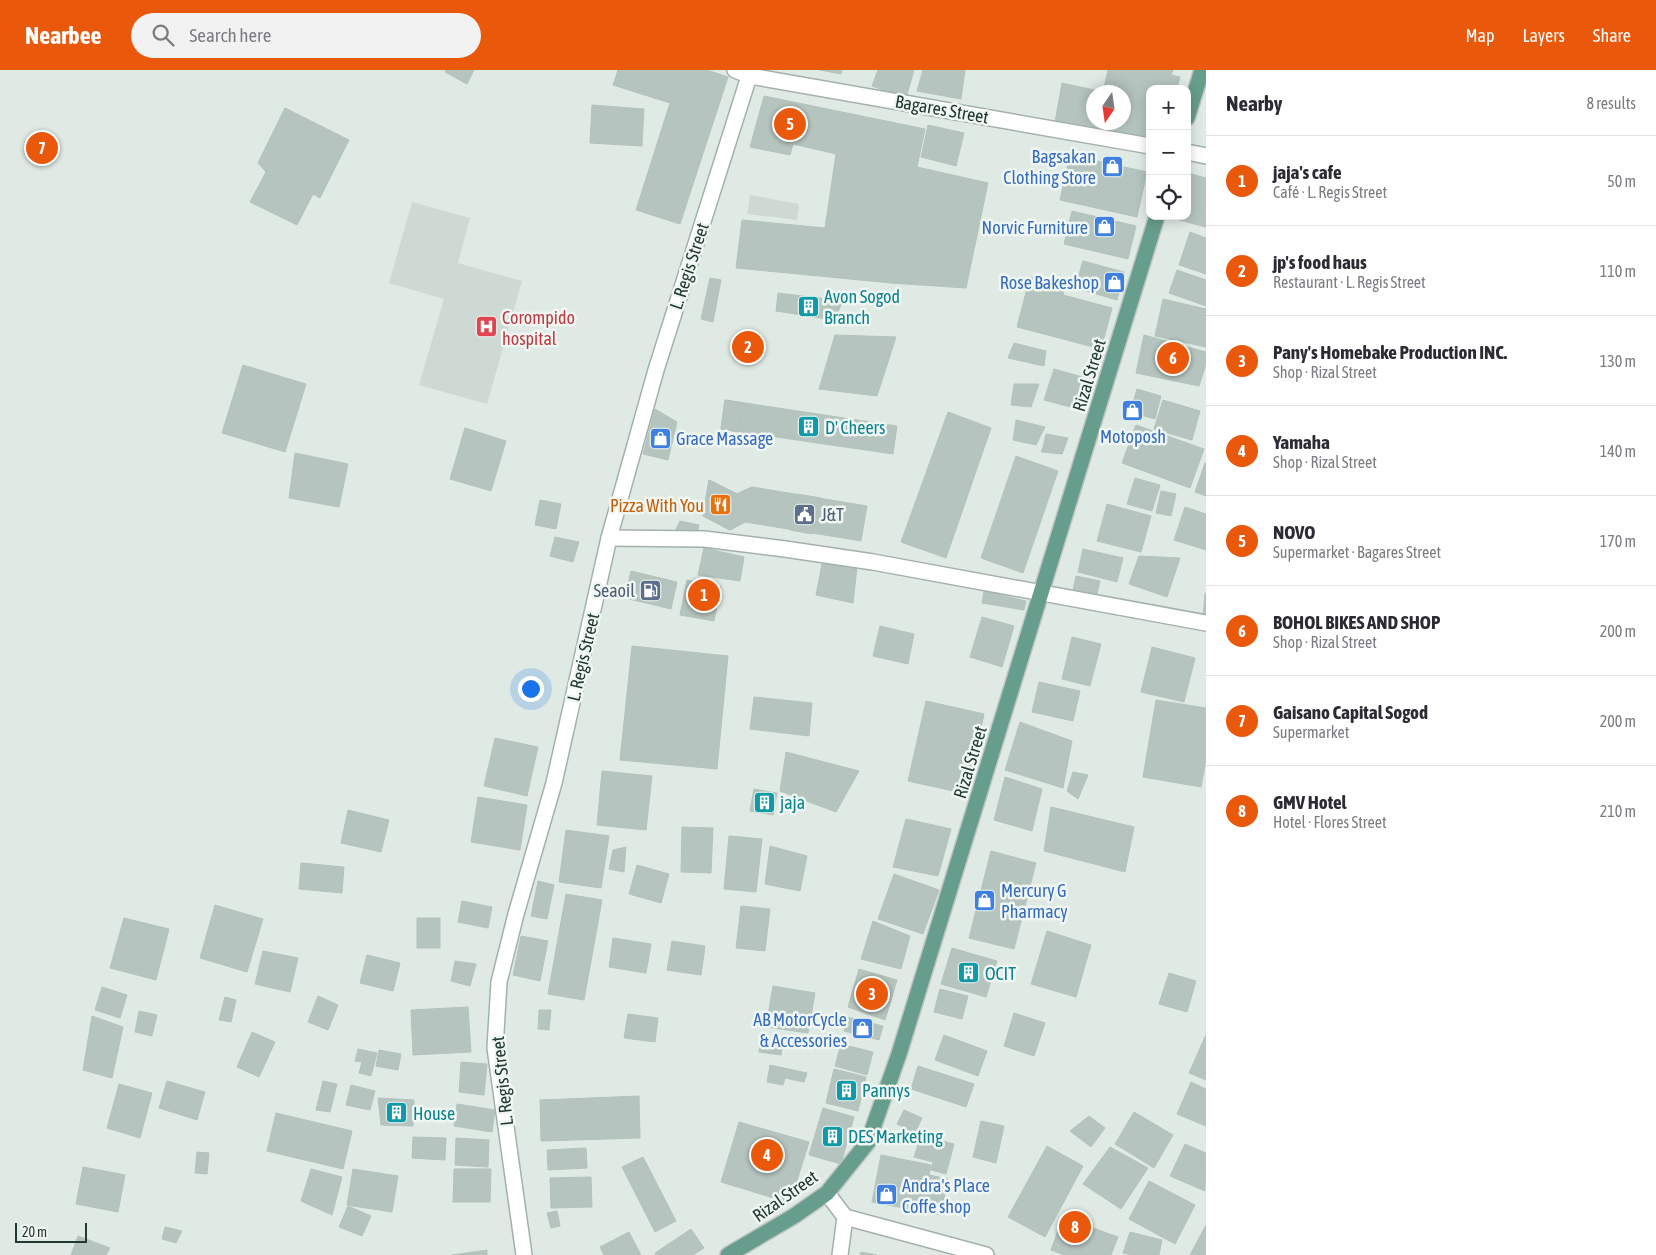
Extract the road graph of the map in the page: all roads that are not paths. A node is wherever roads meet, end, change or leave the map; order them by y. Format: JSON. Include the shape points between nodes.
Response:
{"nodes":[{"id":1,"x":735,"y":70,"type":"edge"},
{"id":2,"x":1202,"y":70,"type":"edge"},
{"id":3,"x":751,"y":73,"type":"edge"},
{"id":4,"x":1191,"y":105,"type":"edge"},
{"id":5,"x":1146,"y":145,"type":"edge"},
{"id":6,"x":1191,"y":153,"type":"edge"},
{"id":7,"x":1206,"y":156,"type":"edge"},
{"id":8,"x":1156,"y":220,"type":"edge"},
{"id":9,"x":609,"y":538,"type":"junction"},
{"id":10,"x":1042,"y":595,"type":"junction"},
{"id":11,"x":1206,"y":623,"type":"edge"},
{"id":12,"x":827,"y":1193,"type":"junction"},
{"id":13,"x":845,"y":1217,"type":"junction"},
{"id":14,"x":524,"y":1255,"type":"edge"},
{"id":15,"x":728,"y":1255,"type":"edge"},
{"id":16,"x":840,"y":1255,"type":"edge"},
{"id":17,"x":986,"y":1255,"type":"edge"}],
"edges":[{"from":1,"to":3,"type":"street","name":"Bagares Street"},
{"from":2,"to":4,"type":"main road"},
{"from":3,"to":5,"type":"street","name":"Bagares Street"},
{"from":3,"to":9,"type":"street","name":"L. Regis Street","via":[[656,370]]},
{"from":6,"to":7,"type":"street"},
{"from":8,"to":10,"type":"main road","name":"Rizal Street"},
{"from":9,"to":10,"type":"street","via":[[704,539],[785,549],[873,562]]},
{"from":9,"to":14,"type":"street","name":"L. Regis Street","via":[[554,783],[499,982],[495,1048]]},
{"from":10,"to":11,"type":"street"},
{"from":10,"to":12,"type":"main road","name":"Rizal Street","via":[[899,1054],[868,1142]]},
{"from":12,"to":13,"type":"street"},
{"from":12,"to":15,"type":"main road","name":"Rizal Street"},
{"from":13,"to":16,"type":"street"},
{"from":13,"to":17,"type":"street"}]}
